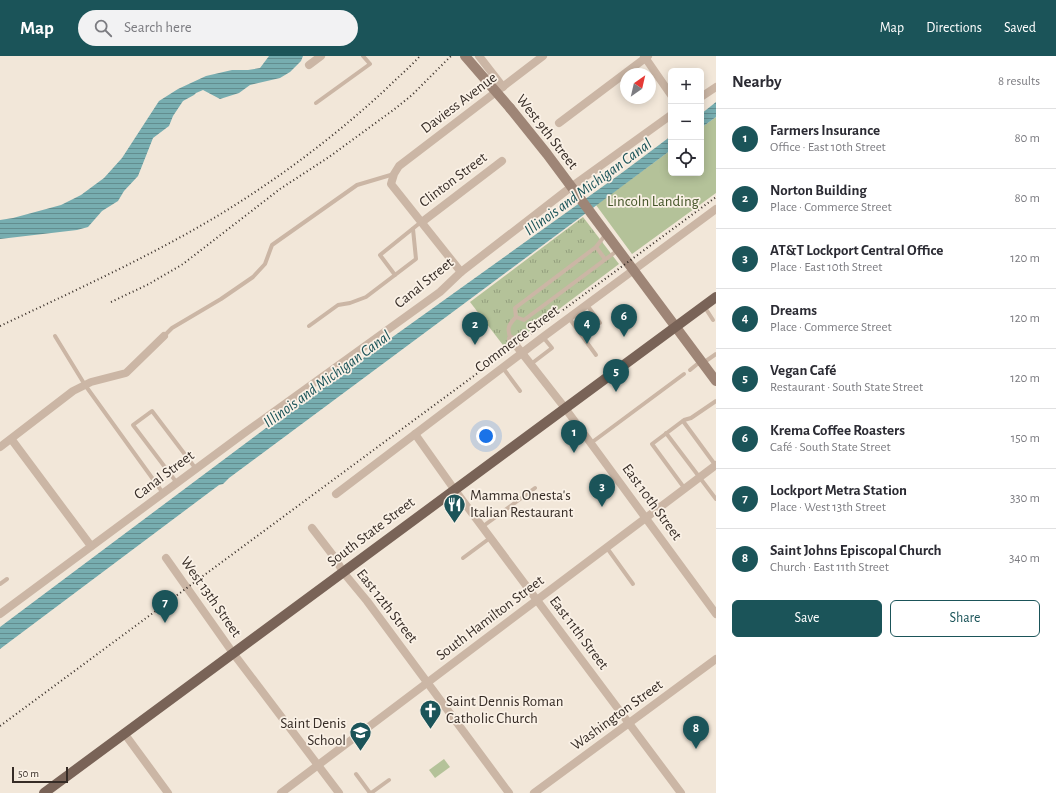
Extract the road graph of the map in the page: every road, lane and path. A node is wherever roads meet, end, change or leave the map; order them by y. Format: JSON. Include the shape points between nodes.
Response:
{"nodes":[{"id":1,"x":321,"y":56,"type":"edge"},
{"id":2,"x":363,"y":56,"type":"edge"},
{"id":3,"x":465,"y":56,"type":"edge"},
{"id":4,"x":481,"y":56,"type":"edge"},
{"id":5,"x":543,"y":56,"type":"edge"},
{"id":6,"x":646,"y":57,"type":"edge"},
{"id":7,"x":309,"y":65,"type":"dead end"},
{"id":8,"x":716,"y":86,"type":"edge"},
{"id":9,"x":503,"y":87,"type":"junction"},
{"id":10,"x":668,"y":90,"type":"edge"},
{"id":11,"x":704,"y":95,"type":"edge"},
{"id":12,"x":316,"y":104,"type":"dead end"},
{"id":13,"x":668,"y":117,"type":"edge"},
{"id":14,"x":559,"y":123,"type":"dead end"},
{"id":15,"x":502,"y":161,"type":"dead end"},
{"id":16,"x":394,"y":174,"type":"junction"},
{"id":17,"x":571,"y":187,"type":"junction"},
{"id":18,"x":716,"y":209,"type":"edge"},
{"id":19,"x":422,"y":222,"type":"junction"},
{"id":20,"x":413,"y":229,"type":"junction"},
{"id":21,"x":607,"y":234,"type":"junction"},
{"id":22,"x":596,"y":247,"type":"junction"},
{"id":23,"x":618,"y":250,"type":"junction"},
{"id":24,"x":605,"y":259,"type":"junction"},
{"id":25,"x":633,"y":270,"type":"junction"},
{"id":26,"x":461,"y":272,"type":"junction"},
{"id":27,"x":395,"y":275,"type":"junction"},
{"id":28,"x":716,"y":297,"type":"edge"},
{"id":29,"x":587,"y":305,"type":"junction"},
{"id":30,"x":703,"y":306,"type":"junction"},
{"id":31,"x":516,"y":317,"type":"junction"},
{"id":32,"x":569,"y":318,"type":"junction"},
{"id":33,"x":713,"y":320,"type":"dead end"},
{"id":34,"x":600,"y":323,"type":"dead end"},
{"id":35,"x":309,"y":326,"type":"dead end"},
{"id":36,"x":675,"y":326,"type":"junction"},
{"id":37,"x":55,"y":336,"type":"dead end"},
{"id":38,"x":164,"y":336,"type":"joint"},
{"id":39,"x":543,"y":337,"type":"junction"},
{"id":40,"x":511,"y":339,"type":"joint"},
{"id":41,"x":522,"y":353,"type":"junction"},
{"id":42,"x":716,"y":354,"type":"edge"},
{"id":43,"x":596,"y":355,"type":"dead end"},
{"id":44,"x":702,"y":362,"type":"junction"},
{"id":45,"x":531,"y":364,"type":"junction"},
{"id":46,"x":503,"y":368,"type":"junction"},
{"id":47,"x":690,"y":370,"type":"dead end"},
{"id":48,"x":684,"y":374,"type":"dead end"},
{"id":49,"x":716,"y":381,"type":"edge"},
{"id":50,"x":85,"y":386,"type":"junction"},
{"id":51,"x":520,"y":391,"type":"dead end"},
{"id":52,"x":716,"y":401,"type":"edge"},
{"id":53,"x":565,"y":408,"type":"junction"},
{"id":54,"x":683,"y":421,"type":"junction"},
{"id":55,"x":666,"y":433,"type":"junction"},
{"id":56,"x":415,"y":434,"type":"junction"},
{"id":57,"x":12,"y":440,"type":"junction"},
{"id":58,"x":591,"y":443,"type":"junction"},
{"id":59,"x":0,"y":448,"type":"edge"},
{"id":60,"x":716,"y":466,"type":"edge"},
{"id":61,"x":196,"y":469,"type":"junction"},
{"id":62,"x":699,"y":478,"type":"junction"},
{"id":63,"x":177,"y":483,"type":"junction"},
{"id":64,"x":535,"y":488,"type":"dead end"},
{"id":65,"x":685,"y":489,"type":"junction"},
{"id":66,"x":454,"y":490,"type":"junction"},
{"id":67,"x":163,"y":493,"type":"junction"},
{"id":68,"x":336,"y":494,"type":"dead end"},
{"id":69,"x":716,"y":499,"type":"edge"},
{"id":70,"x":646,"y":518,"type":"junction"},
{"id":71,"x":482,"y":527,"type":"junction"},
{"id":72,"x":312,"y":528,"type":"dead end"},
{"id":73,"x":490,"y":538,"type":"junction"},
{"id":74,"x":91,"y":546,"type":"junction"},
{"id":75,"x":606,"y":548,"type":"junction"},
{"id":76,"x":166,"y":558,"type":"dead end"},
{"id":77,"x":463,"y":558,"type":"dead end"},
{"id":78,"x":343,"y":572,"type":"junction"},
{"id":79,"x":7,"y":579,"type":"dead end"},
{"id":80,"x":0,"y":584,"type":"edge"},
{"id":81,"x":633,"y":584,"type":"dead end"},
{"id":82,"x":536,"y":600,"type":"junction"},
{"id":83,"x":0,"y":614,"type":"edge"},
{"id":84,"x":716,"y":614,"type":"edge"},
{"id":85,"x":233,"y":653,"type":"junction"},
{"id":86,"x":716,"y":659,"type":"edge"},
{"id":87,"x":428,"y":683,"type":"junction"},
{"id":88,"x":629,"y":724,"type":"junction"},
{"id":89,"x":124,"y":733,"type":"junction"},
{"id":90,"x":318,"y":766,"type":"junction"},
{"id":91,"x":356,"y":774,"type":"dead end"},
{"id":92,"x":389,"y":780,"type":"dead end"},
{"id":93,"x":44,"y":793,"type":"edge"},
{"id":94,"x":168,"y":793,"type":"edge"},
{"id":95,"x":281,"y":793,"type":"edge"},
{"id":96,"x":339,"y":793,"type":"edge"},
{"id":97,"x":370,"y":793,"type":"edge"},
{"id":98,"x":509,"y":793,"type":"edge"},
{"id":99,"x":534,"y":793,"type":"edge"},
{"id":100,"x":681,"y":793,"type":"edge"}],
"edges":[{"from":1,"to":7,"type":"street"},
{"from":2,"to":12,"type":"lane","via":[[370,64]]},
{"from":3,"to":17,"type":"main road","name":"West 9th Street","bridge":true,"via":[[510,108]]},
{"from":4,"to":9,"type":"street","name":"West 9th Street"},
{"from":5,"to":9,"type":"street","name":"Daviess Avenue"},
{"from":6,"to":10,"type":"street"},
{"from":6,"to":14,"type":"street"},
{"from":8,"to":11,"type":"street"},
{"from":9,"to":16,"type":"street","name":"Daviess Avenue","via":[[399,166]]},
{"from":13,"to":17,"type":"street","name":"Canal Street"},
{"from":15,"to":19,"type":"street","name":"Clinton Street"},
{"from":16,"to":19,"type":"street","via":[[391,184]]},
{"from":16,"to":38,"type":"lane","via":[[357,185],[272,245],[264,264],[253,277],[172,328]]},
{"from":17,"to":21,"type":"main road","name":"West 9th Street"},
{"from":17,"to":26,"type":"street","name":"Canal Street"},
{"from":18,"to":25,"type":"street","name":"Commerce Street"},
{"from":19,"to":20,"type":"lane"},
{"from":19,"to":26,"type":"street"},
{"from":20,"to":27,"type":"lane","via":[[416,259]]},
{"from":20,"to":27,"type":"lane","via":[[380,255]]},
{"from":21,"to":22,"type":"lane"},
{"from":21,"to":23,"type":"main road","name":"West 9th Street"},
{"from":22,"to":24,"type":"lane"},
{"from":22,"to":31,"type":"lane","via":[[515,308]]},
{"from":23,"to":24,"type":"lane"},
{"from":23,"to":25,"type":"main road","name":"West 9th Street"},
{"from":24,"to":31,"type":"lane","via":[[524,320]]},
{"from":25,"to":29,"type":"street","name":"Commerce Street"},
{"from":25,"to":36,"type":"main road","name":"West 9th Street"},
{"from":26,"to":61,"type":"street","name":"Canal Street","via":[[440,292]]},
{"from":27,"to":35,"type":"lane","via":[[366,297],[338,305]]},
{"from":28,"to":30,"type":"main road","name":"South State Street"},
{"from":29,"to":32,"type":"street","name":"Commerce Street"},
{"from":29,"to":34,"type":"lane"},
{"from":30,"to":33,"type":"lane"},
{"from":30,"to":36,"type":"main road","name":"South State Street"},
{"from":31,"to":40,"type":"lane","via":[[509,325]]},
{"from":32,"to":39,"type":"street","name":"Commerce Street"},
{"from":32,"to":43,"type":"lane"},
{"from":36,"to":44,"type":"main road","name":"West 9th Street"},
{"from":36,"to":53,"type":"main road","name":"South State Street"},
{"from":37,"to":50,"type":"lane"},
{"from":38,"to":50,"type":"street","via":[[126,372]]},
{"from":39,"to":41,"type":"street","name":"Commerce Street"},
{"from":39,"to":45,"type":"lane","via":[[552,348]]},
{"from":40,"to":41,"type":"street","name":"East 10th Street"},
{"from":41,"to":45,"type":"street","name":"East 10th Street"},
{"from":41,"to":46,"type":"street","name":"Commerce Street"},
{"from":42,"to":44,"type":"lane"},
{"from":44,"to":47,"type":"lane"},
{"from":44,"to":49,"type":"main road","name":"West 9th Street"},
{"from":45,"to":53,"type":"street","name":"East 10th Street"},
{"from":46,"to":51,"type":"lane"},
{"from":46,"to":56,"type":"street","name":"Commerce Street"},
{"from":48,"to":58,"type":"lane"},
{"from":50,"to":57,"type":"street","via":[[73,391]]},
{"from":50,"to":67,"type":"lane"},
{"from":52,"to":54,"type":"lane"},
{"from":53,"to":58,"type":"street","name":"East 10th Street"},
{"from":53,"to":66,"type":"main road","name":"South State Street"},
{"from":54,"to":55,"type":"lane"},
{"from":54,"to":60,"type":"lane"},
{"from":55,"to":62,"type":"lane"},
{"from":55,"to":65,"type":"lane","via":[[652,444]]},
{"from":56,"to":66,"type":"street","name":"East 11th Street"},
{"from":56,"to":68,"type":"street","name":"Commerce Street"},
{"from":57,"to":59,"type":"street"},
{"from":57,"to":74,"type":"street"},
{"from":58,"to":70,"type":"street","name":"East 10th Street"},
{"from":60,"to":62,"type":"street","name":"South Hamilton Street"},
{"from":61,"to":63,"type":"street","name":"Canal Street"},
{"from":61,"to":63,"type":"lane","via":[[152,411],[133,425]]},
{"from":62,"to":65,"type":"street","name":"South Hamilton Street"},
{"from":62,"to":69,"type":"lane"},
{"from":63,"to":67,"type":"street","name":"Canal Street"},
{"from":64,"to":71,"type":"lane"},
{"from":65,"to":70,"type":"street","name":"South Hamilton Street"},
{"from":66,"to":71,"type":"street","name":"East 11th Street"},
{"from":66,"to":78,"type":"main road","name":"South State Street"},
{"from":67,"to":74,"type":"street","name":"Canal Street"},
{"from":70,"to":75,"type":"street","name":"South Hamilton Street"},
{"from":70,"to":84,"type":"street","name":"East 10th Street"},
{"from":71,"to":73,"type":"street","name":"East 11th Street"},
{"from":72,"to":78,"type":"street","name":"East 12th Street"},
{"from":73,"to":77,"type":"lane"},
{"from":73,"to":82,"type":"street","name":"East 11th Street"},
{"from":74,"to":83,"type":"street","name":"Canal Street"},
{"from":75,"to":81,"type":"lane"},
{"from":75,"to":82,"type":"street","name":"South Hamilton Street"},
{"from":76,"to":85,"type":"street","name":"West 13th Street"},
{"from":78,"to":85,"type":"main road","name":"South State Street"},
{"from":78,"to":87,"type":"street","name":"East 12th Street"},
{"from":79,"to":80,"type":"lane"},
{"from":82,"to":87,"type":"street","name":"South Hamilton Street"},
{"from":82,"to":88,"type":"street","name":"East 11th Street"},
{"from":85,"to":89,"type":"main road","name":"South State Street"},
{"from":85,"to":90,"type":"street","name":"West 13th Street"},
{"from":86,"to":88,"type":"street","name":"Washington Street"},
{"from":87,"to":90,"type":"street","name":"South Hamilton Street"},
{"from":87,"to":98,"type":"street","name":"East 12th Street"},
{"from":88,"to":99,"type":"street","name":"Washington Street"},
{"from":88,"to":100,"type":"street","name":"East 11th Street"},
{"from":89,"to":93,"type":"main road","name":"South State Street"},
{"from":89,"to":94,"type":"street"},
{"from":90,"to":95,"type":"street","name":"South Hamilton Street"},
{"from":90,"to":96,"type":"street","name":"West 13th Street"},
{"from":91,"to":97,"type":"lane"},
{"from":92,"to":97,"type":"lane"}]}
